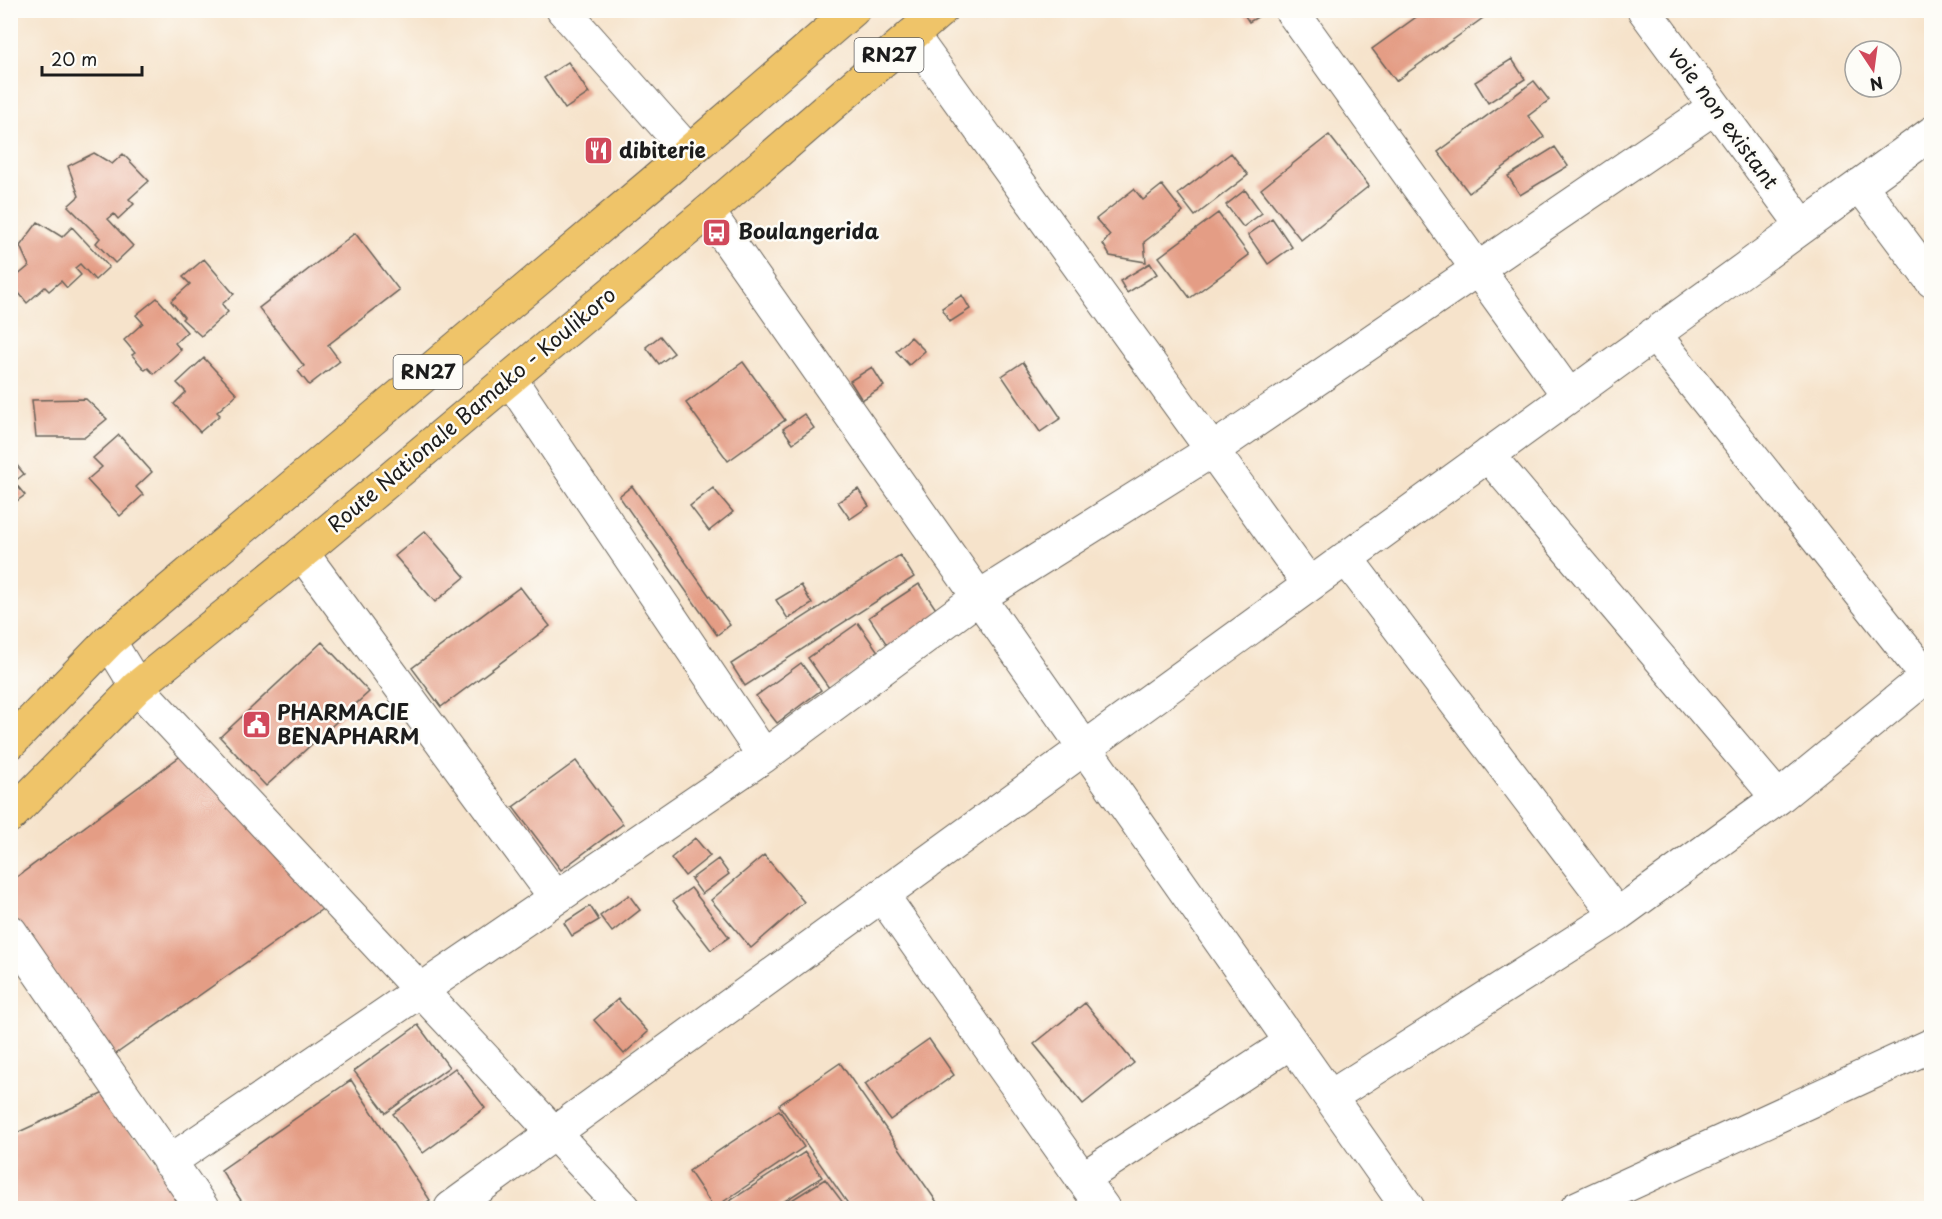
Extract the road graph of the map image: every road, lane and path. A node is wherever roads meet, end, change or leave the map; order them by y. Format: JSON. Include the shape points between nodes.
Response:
{"nodes":[{"id":1,"x":563,"y":10,"type":"edge"},
{"id":2,"x":853,"y":10,"type":"edge"},
{"id":3,"x":940,"y":10,"type":"edge"},
{"id":4,"x":1291,"y":10,"type":"edge"},
{"id":5,"x":1644,"y":10,"type":"edge"},
{"id":6,"x":912,"y":35,"type":"junction"},
{"id":7,"x":1715,"y":107,"type":"junction"},
{"id":8,"x":1932,"y":132,"type":"edge"},
{"id":9,"x":689,"y":152,"type":"junction"},
{"id":10,"x":1860,"y":185,"type":"junction"},
{"id":11,"x":708,"y":212,"type":"junction"},
{"id":12,"x":1803,"y":226,"type":"junction"},
{"id":13,"x":1478,"y":270,"type":"junction"},
{"id":14,"x":1932,"y":281,"type":"edge"},
{"id":15,"x":1654,"y":334,"type":"junction"},
{"id":16,"x":510,"y":379,"type":"junction"},
{"id":17,"x":1569,"y":396,"type":"junction"},
{"id":18,"x":1211,"y":451,"type":"junction"},
{"id":19,"x":1488,"y":455,"type":"junction"},
{"id":20,"x":302,"y":553,"type":"junction"},
{"id":21,"x":1346,"y":558,"type":"junction"},
{"id":22,"x":1309,"y":584,"type":"junction"},
{"id":23,"x":979,"y":597,"type":"junction"},
{"id":24,"x":109,"y":641,"type":"junction"},
{"id":25,"x":1930,"y":677,"type":"edge"},
{"id":26,"x":137,"y":687,"type":"junction"},
{"id":27,"x":10,"y":743,"type":"edge"},
{"id":28,"x":1084,"y":746,"type":"junction"},
{"id":29,"x":764,"y":756,"type":"junction"},
{"id":30,"x":1778,"y":798,"type":"junction"},
{"id":31,"x":10,"y":816,"type":"edge"},
{"id":32,"x":882,"y":895,"type":"junction"},
{"id":33,"x":556,"y":898,"type":"junction"},
{"id":34,"x":1617,"y":915,"type":"junction"},
{"id":35,"x":10,"y":931,"type":"edge"},
{"id":36,"x":421,"y":990,"type":"junction"},
{"id":37,"x":1291,"y":1042,"type":"junction"},
{"id":38,"x":1932,"y":1045,"type":"edge"},
{"id":39,"x":1330,"y":1097,"type":"junction"},
{"id":40,"x":554,"y":1134,"type":"junction"},
{"id":41,"x":169,"y":1162,"type":"junction"},
{"id":42,"x":1082,"y":1179,"type":"junction"},
{"id":43,"x":202,"y":1209,"type":"edge"},
{"id":44,"x":451,"y":1209,"type":"edge"},
{"id":45,"x":624,"y":1209,"type":"edge"},
{"id":46,"x":1103,"y":1209,"type":"edge"},
{"id":47,"x":1408,"y":1209,"type":"edge"},
{"id":48,"x":1577,"y":1209,"type":"edge"}],
"edges":[{"from":1,"to":9,"type":"street"},
{"from":2,"to":9,"type":"main road","number":"RN27"},
{"from":3,"to":6,"type":"main road","name":"Route Nationale Bamako - Koulikoro","number":"RN27"},
{"from":4,"to":13,"type":"street"},
{"from":5,"to":7,"type":"street","name":"voie non existant"},
{"from":6,"to":11,"type":"main road","name":"Route Nationale Bamako - Koulikoro","number":"RN27"},
{"from":6,"to":18,"type":"street"},
{"from":7,"to":12,"type":"street","name":"voie non existant"},
{"from":7,"to":13,"type":"street"},
{"from":8,"to":10,"type":"street"},
{"from":9,"to":24,"type":"main road","number":"RN27"},
{"from":10,"to":12,"type":"street"},
{"from":10,"to":14,"type":"street"},
{"from":11,"to":16,"type":"main road","name":"Route Nationale Bamako - Koulikoro","number":"RN27"},
{"from":11,"to":23,"type":"street"},
{"from":12,"to":15,"type":"street"},
{"from":13,"to":17,"type":"street"},
{"from":13,"to":18,"type":"street"},
{"from":15,"to":17,"type":"street"},
{"from":15,"to":25,"type":"street"},
{"from":16,"to":20,"type":"main road","name":"Route Nationale Bamako - Koulikoro","number":"RN27"},
{"from":16,"to":29,"type":"street"},
{"from":17,"to":19,"type":"street"},
{"from":18,"to":22,"type":"street"},
{"from":18,"to":23,"type":"street"},
{"from":19,"to":21,"type":"street"},
{"from":19,"to":30,"type":"street"},
{"from":20,"to":26,"type":"main road","name":"Route Nationale Bamako - Koulikoro","number":"RN27"},
{"from":20,"to":33,"type":"street"},
{"from":21,"to":22,"type":"street"},
{"from":21,"to":34,"type":"street"},
{"from":22,"to":28,"type":"street"},
{"from":23,"to":28,"type":"street"},
{"from":23,"to":29,"type":"street"},
{"from":24,"to":26,"type":"street"},
{"from":24,"to":27,"type":"main road","number":"RN27"},
{"from":25,"to":30,"type":"street"},
{"from":26,"to":31,"type":"main road","name":"Route Nationale Bamako - Koulikoro","number":"RN27"},
{"from":26,"to":36,"type":"street"},
{"from":28,"to":32,"type":"street"},
{"from":28,"to":37,"type":"street"},
{"from":29,"to":33,"type":"street"},
{"from":30,"to":34,"type":"street"},
{"from":32,"to":40,"type":"street"},
{"from":32,"to":42,"type":"street"},
{"from":33,"to":36,"type":"street"},
{"from":34,"to":39,"type":"street"},
{"from":35,"to":41,"type":"street"},
{"from":36,"to":40,"type":"street"},
{"from":36,"to":41,"type":"street"},
{"from":37,"to":39,"type":"street"},
{"from":37,"to":42,"type":"street"},
{"from":38,"to":48,"type":"street"},
{"from":39,"to":47,"type":"street"},
{"from":40,"to":44,"type":"street"},
{"from":40,"to":45,"type":"street"},
{"from":41,"to":43,"type":"street"},
{"from":42,"to":46,"type":"street"}]}
